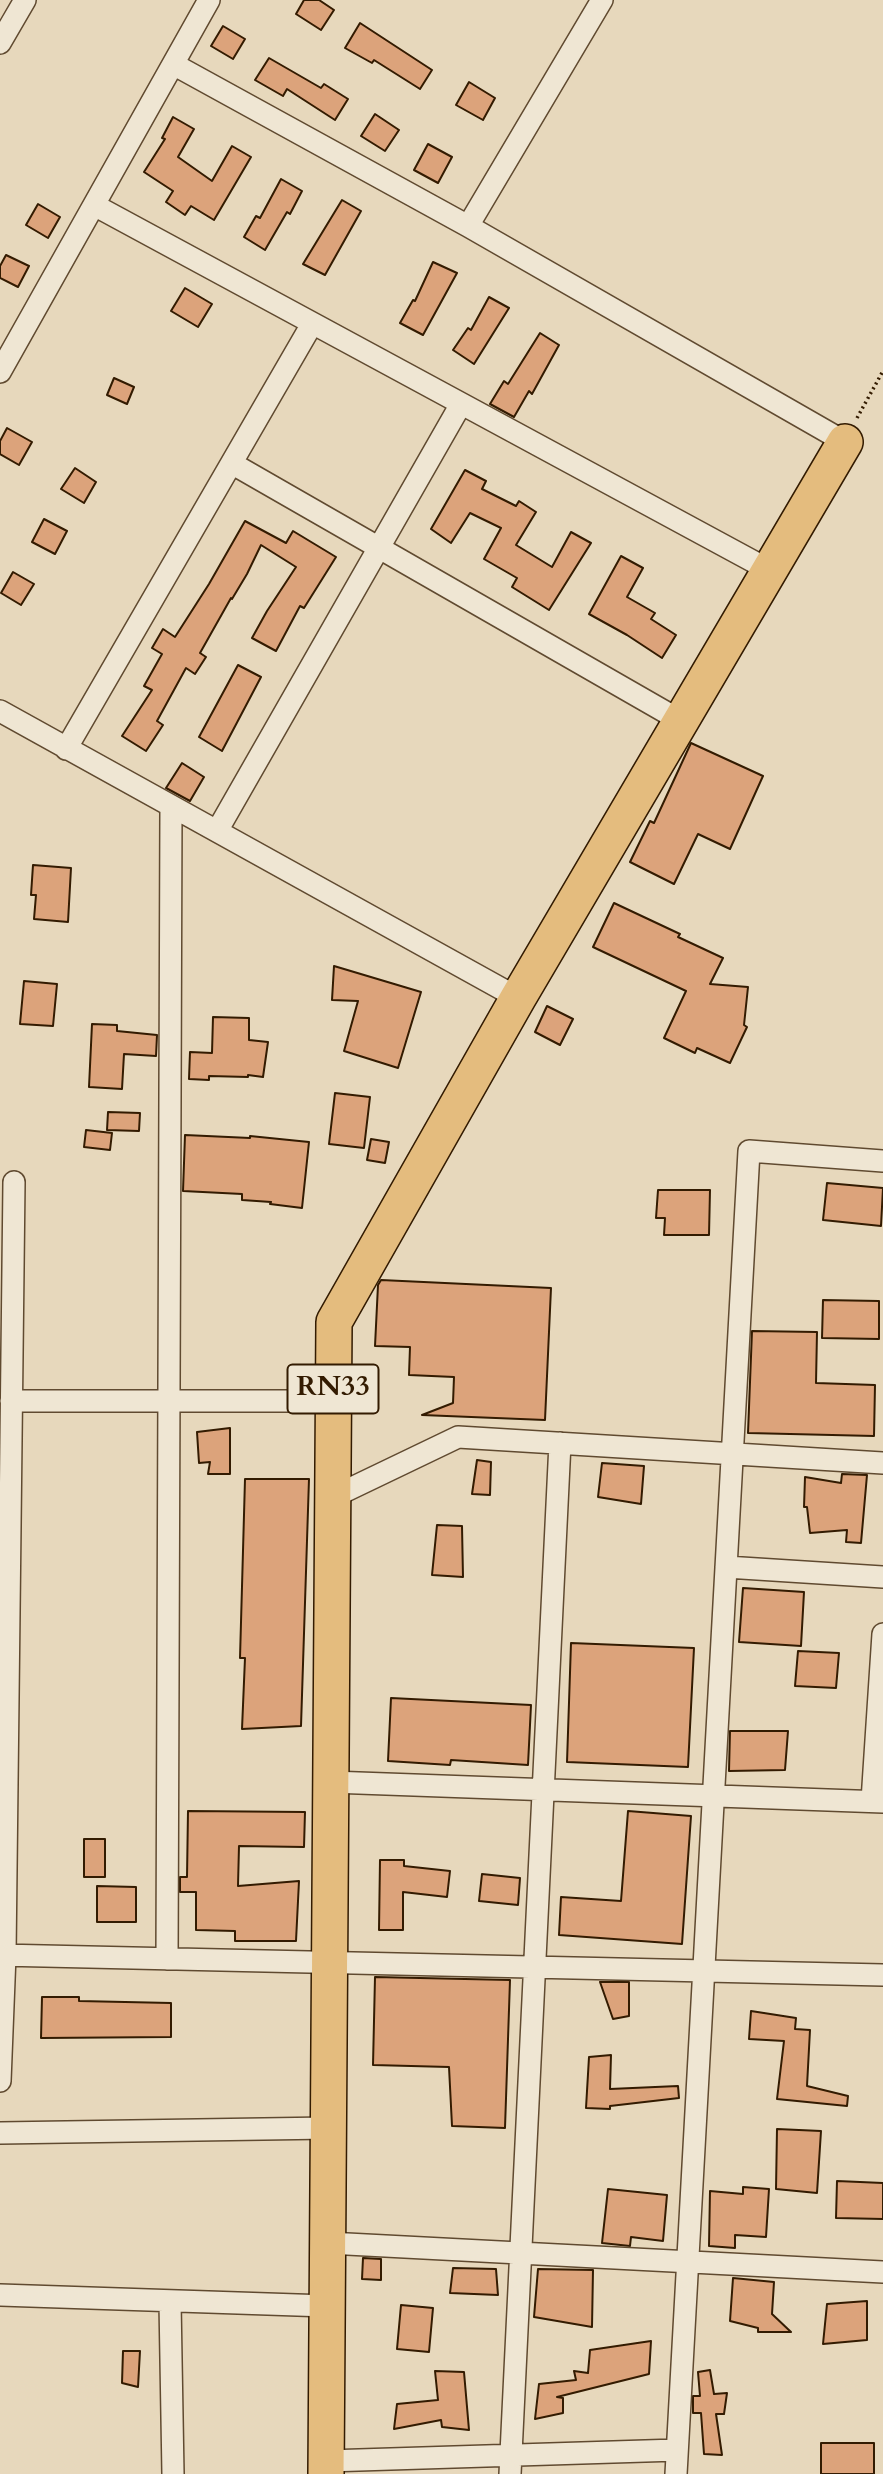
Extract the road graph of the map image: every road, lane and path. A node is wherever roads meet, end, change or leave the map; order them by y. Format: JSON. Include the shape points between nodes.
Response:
{"nodes":[{"id":1,"x":25,"y":0,"type":"edge"},
{"id":2,"x":209,"y":0,"type":"edge"},
{"id":3,"x":602,"y":0,"type":"edge"},
{"id":4,"x":0,"y":43,"type":"edge"},
{"id":5,"x":173,"y":64,"type":"junction"},
{"id":6,"x":94,"y":205,"type":"junction"},
{"id":7,"x":468,"y":226,"type":"junction"},
{"id":8,"x":312,"y":324,"type":"junction"},
{"id":9,"x":883,"y":371,"type":"edge"},
{"id":10,"x":0,"y":372,"type":"edge"},
{"id":11,"x":461,"y":404,"type":"junction"},
{"id":12,"x":845,"y":442,"type":"junction"},
{"id":13,"x":233,"y":464,"type":"junction"},
{"id":14,"x":379,"y":548,"type":"junction"},
{"id":15,"x":769,"y":570,"type":"junction"},
{"id":16,"x":0,"y":711,"type":"edge"},
{"id":17,"x":681,"y":721,"type":"junction"},
{"id":18,"x":66,"y":748,"type":"junction"},
{"id":19,"x":171,"y":807,"type":"junction"},
{"id":20,"x":217,"y":831,"type":"junction"},
{"id":21,"x":518,"y":998,"type":"junction"},
{"id":22,"x":883,"y":1161,"type":"edge"},
{"id":23,"x":14,"y":1182,"type":"dead end"},
{"id":24,"x":169,"y":1400,"type":"junction"},
{"id":25,"x":11,"y":1401,"type":"junction"},
{"id":26,"x":333,"y":1401,"type":"junction"},
{"id":27,"x":559,"y":1443,"type":"junction"},
{"id":28,"x":733,"y":1454,"type":"junction"},
{"id":29,"x":883,"y":1463,"type":"edge"},
{"id":30,"x":332,"y":1497,"type":"junction"},
{"id":31,"x":726,"y":1567,"type":"junction"},
{"id":32,"x":883,"y":1577,"type":"edge"},
{"id":33,"x":4,"y":1629,"type":"edge"},
{"id":34,"x":883,"y":1634,"type":"edge"},
{"id":35,"x":331,"y":1782,"type":"junction"},
{"id":36,"x":543,"y":1790,"type":"junction"},
{"id":37,"x":713,"y":1796,"type":"junction"},
{"id":38,"x":877,"y":1802,"type":"edge"},
{"id":39,"x":3,"y":1955,"type":"edge"},
{"id":40,"x":167,"y":1959,"type":"junction"},
{"id":41,"x":331,"y":1962,"type":"junction"},
{"id":42,"x":534,"y":1967,"type":"junction"},
{"id":43,"x":704,"y":1971,"type":"junction"},
{"id":44,"x":883,"y":1975,"type":"edge"},
{"id":45,"x":0,"y":2081,"type":"edge"},
{"id":46,"x":329,"y":2128,"type":"junction"},
{"id":47,"x":0,"y":2133,"type":"edge"},
{"id":48,"x":328,"y":2243,"type":"junction"},
{"id":49,"x":521,"y":2253,"type":"junction"},
{"id":50,"x":688,"y":2262,"type":"junction"},
{"id":51,"x":883,"y":2272,"type":"edge"},
{"id":52,"x":0,"y":2295,"type":"edge"},
{"id":53,"x":170,"y":2302,"type":"junction"},
{"id":54,"x":327,"y":2306,"type":"junction"},
{"id":55,"x":677,"y":2450,"type":"junction"},
{"id":56,"x":511,"y":2464,"type":"edge"},
{"id":57,"x":326,"y":2467,"type":"edge"},
{"id":58,"x":173,"y":2474,"type":"edge"},
{"id":59,"x":676,"y":2474,"type":"edge"}],
"edges":[{"from":1,"to":4,"type":"street"},
{"from":2,"to":5,"type":"street"},
{"from":3,"to":7,"type":"street"},
{"from":5,"to":6,"type":"street"},
{"from":5,"to":7,"type":"street"},
{"from":6,"to":8,"type":"street"},
{"from":6,"to":10,"type":"street"},
{"from":7,"to":12,"type":"street"},
{"from":8,"to":11,"type":"street"},
{"from":8,"to":13,"type":"street"},
{"from":9,"to":12,"type":"path"},
{"from":11,"to":14,"type":"street"},
{"from":11,"to":15,"type":"street"},
{"from":12,"to":15,"type":"main road","number":"RN33"},
{"from":13,"to":14,"type":"street"},
{"from":13,"to":18,"type":"street"},
{"from":14,"to":17,"type":"street"},
{"from":14,"to":20,"type":"street"},
{"from":15,"to":17,"type":"main road","number":"RN33"},
{"from":16,"to":18,"type":"street"},
{"from":17,"to":21,"type":"main road","number":"RN33"},
{"from":18,"to":19,"type":"street"},
{"from":19,"to":20,"type":"street"},
{"from":19,"to":24,"type":"street"},
{"from":20,"to":21,"type":"street"},
{"from":21,"to":26,"type":"main road","number":"RN33","via":[[334,1322]]},
{"from":22,"to":28,"type":"street","via":[[749,1151]]},
{"from":23,"to":25,"type":"street"},
{"from":24,"to":25,"type":"street"},
{"from":24,"to":26,"type":"street"},
{"from":24,"to":40,"type":"street"},
{"from":25,"to":33,"type":"street"},
{"from":26,"to":30,"type":"main road","number":"RN33"},
{"from":27,"to":28,"type":"street"},
{"from":27,"to":30,"type":"street","via":[[458,1437]]},
{"from":27,"to":36,"type":"street"},
{"from":28,"to":29,"type":"street"},
{"from":28,"to":31,"type":"street"},
{"from":30,"to":35,"type":"main road","number":"RN33"},
{"from":31,"to":32,"type":"street"},
{"from":31,"to":37,"type":"street"},
{"from":33,"to":39,"type":"street"},
{"from":34,"to":38,"type":"street"},
{"from":35,"to":36,"type":"street"},
{"from":35,"to":41,"type":"main road","number":"RN33"},
{"from":36,"to":37,"type":"street"},
{"from":36,"to":42,"type":"street"},
{"from":37,"to":38,"type":"street"},
{"from":37,"to":43,"type":"street"},
{"from":39,"to":40,"type":"street"},
{"from":39,"to":45,"type":"street"},
{"from":40,"to":41,"type":"street"},
{"from":41,"to":42,"type":"street"},
{"from":41,"to":46,"type":"main road","number":"RN33"},
{"from":42,"to":43,"type":"street"},
{"from":42,"to":49,"type":"street"},
{"from":43,"to":44,"type":"street"},
{"from":43,"to":50,"type":"street"},
{"from":46,"to":47,"type":"street"},
{"from":46,"to":48,"type":"main road","number":"RN33"},
{"from":48,"to":49,"type":"street"},
{"from":48,"to":54,"type":"main road","number":"RN33"},
{"from":49,"to":50,"type":"street"},
{"from":49,"to":56,"type":"street"},
{"from":50,"to":51,"type":"street"},
{"from":50,"to":55,"type":"street"},
{"from":52,"to":53,"type":"street"},
{"from":53,"to":54,"type":"street"},
{"from":53,"to":58,"type":"street"},
{"from":54,"to":57,"type":"main road","number":"RN33"},
{"from":55,"to":56,"type":"street"},
{"from":55,"to":59,"type":"street"},
{"from":56,"to":57,"type":"street"}]}
